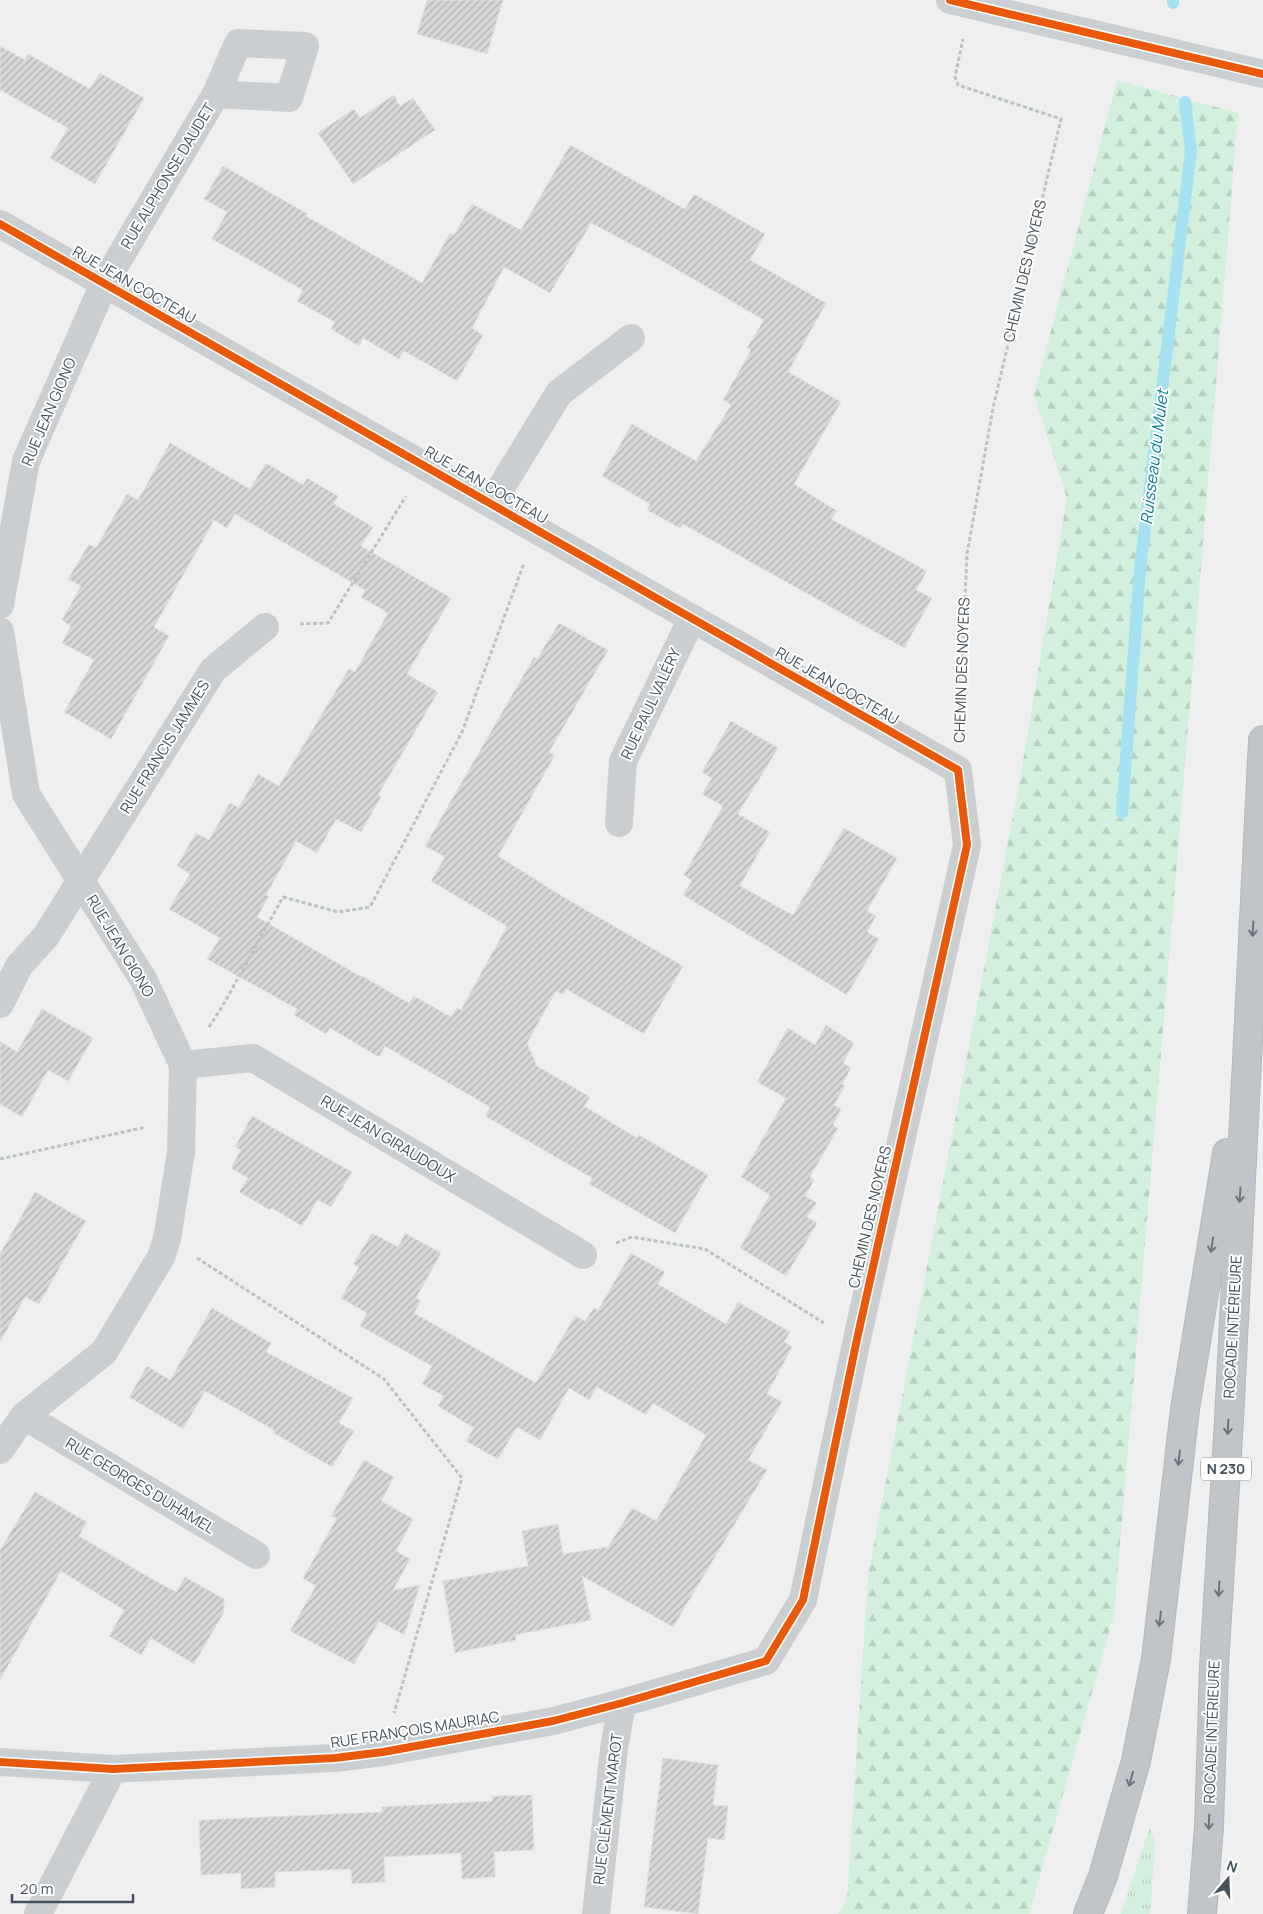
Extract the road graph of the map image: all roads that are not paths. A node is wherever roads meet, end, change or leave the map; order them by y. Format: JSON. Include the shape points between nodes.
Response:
{"nodes":[{"id":1,"x":950,"y":0,"type":"edge"},
{"id":2,"x":1263,"y":74,"type":"edge"},
{"id":3,"x":216,"y":94,"type":"dead end"},
{"id":4,"x":0,"y":224,"type":"edge"},
{"id":5,"x":104,"y":284,"type":"junction"},
{"id":6,"x":631,"y":338,"type":"dead end"},
{"id":7,"x":491,"y":504,"type":"junction"},
{"id":8,"x":0,"y":605,"type":"edge"},
{"id":9,"x":692,"y":618,"type":"junction"},
{"id":10,"x":265,"y":627,"type":"road end"},
{"id":11,"x":0,"y":631,"type":"edge"},
{"id":12,"x":1263,"y":740,"type":"edge"},
{"id":13,"x":958,"y":770,"type":"joint"},
{"id":14,"x":619,"y":823,"type":"dead end"},
{"id":15,"x":80,"y":882,"type":"junction"},
{"id":16,"x":10,"y":961,"type":"edge"},
{"id":17,"x":0,"y":1004,"type":"edge"},
{"id":18,"x":1248,"y":1024,"type":"junction"},
{"id":19,"x":183,"y":1065,"type":"junction"},
{"id":20,"x":583,"y":1255,"type":"road end"},
{"id":21,"x":24,"y":1416,"type":"junction"},
{"id":22,"x":0,"y":1450,"type":"edge"},
{"id":23,"x":256,"y":1555,"type":"dead end"},
{"id":24,"x":766,"y":1661,"type":"joint"},
{"id":25,"x":622,"y":1703,"type":"junction"},
{"id":26,"x":0,"y":1762,"type":"edge"},
{"id":27,"x":113,"y":1768,"type":"junction"},
{"id":28,"x":38,"y":1914,"type":"edge"},
{"id":29,"x":596,"y":1914,"type":"edge"},
{"id":30,"x":1088,"y":1914,"type":"edge"},
{"id":31,"x":1202,"y":1914,"type":"edge"}],
"edges":[{"from":1,"to":2,"type":"main road"},
{"from":3,"to":5,"type":"street","name":"RUE ALPHONSE DAUDET"},
{"from":4,"to":5,"type":"street","name":"RUE JEAN COCTEAU"},
{"from":5,"to":7,"type":"street","name":"RUE JEAN COCTEAU"},
{"from":5,"to":8,"type":"street","name":"RUE JEAN GIONO","via":[[26,462]]},
{"from":6,"to":7,"type":"street","via":[[559,393]]},
{"from":7,"to":9,"type":"street","name":"RUE JEAN COCTEAU"},
{"from":9,"to":13,"type":"street","name":"RUE JEAN COCTEAU"},
{"from":9,"to":14,"type":"street","name":"RUE PAUL VALÉRY","via":[[623,761]]},
{"from":10,"to":15,"type":"street","name":"RUE FRANCIS JAMMES","via":[[213,670]]},
{"from":11,"to":15,"type":"street","name":"RUE JEAN GIONO","via":[[26,794]]},
{"from":12,"to":18,"type":"highway","name":"ROCADE INTÉRIEURE","number":"N 230","one_way":true},
{"from":13,"to":24,"type":"street","name":"CHEMIN DES NOYERS","via":[[968,845],[856,1339],[803,1600]]},
{"from":15,"to":16,"type":"street","name":"RUE FRANCIS JAMMES","via":[[46,936]]},
{"from":15,"to":19,"type":"street","name":"RUE JEAN GIONO","via":[[144,979]]},
{"from":16,"to":17,"type":"street","name":"RUE FRANCIS JAMMES"},
{"from":18,"to":30,"type":"highway","one_way":true,"via":[[1185,1409],[1156,1659],[1136,1761],[1103,1876]]},
{"from":18,"to":31,"type":"highway","name":"ROCADE INTÉRIEURE","number":"N 230","one_way":true,"via":[[1214,1666],[1209,1827]]},
{"from":19,"to":20,"type":"street","name":"RUE JEAN GIRAUDOUX","via":[[253,1058]]},
{"from":19,"to":21,"type":"street","name":"RUE JEAN GIONO","via":[[181,1152],[162,1257],[104,1352]]},
{"from":21,"to":22,"type":"street","name":"RUE JEAN GIONO"},
{"from":21,"to":23,"type":"street","name":"RUE GEORGES DUHAMEL"},
{"from":24,"to":25,"type":"street","name":"RUE FRANÇOIS MAURIAC"},
{"from":25,"to":27,"type":"street","name":"RUE FRANÇOIS MAURIAC","via":[[553,1721],[383,1752],[335,1758]]},
{"from":25,"to":29,"type":"street","name":"RUE CLÉMENT MAROT"},
{"from":26,"to":27,"type":"street","name":"RUE FRANÇOIS MAURIAC"},
{"from":27,"to":28,"type":"street"}]}
